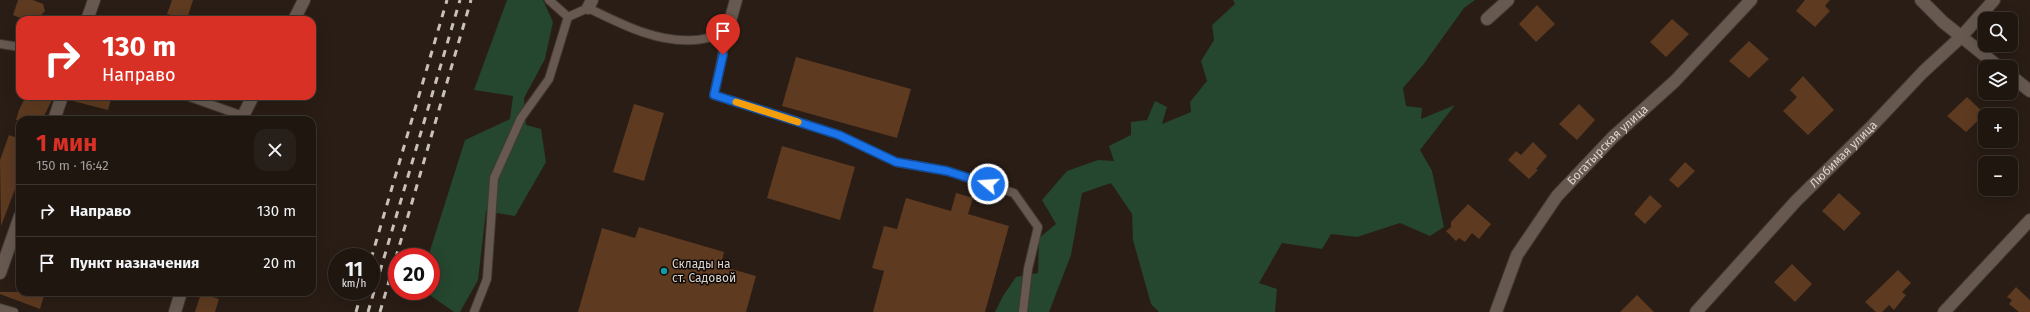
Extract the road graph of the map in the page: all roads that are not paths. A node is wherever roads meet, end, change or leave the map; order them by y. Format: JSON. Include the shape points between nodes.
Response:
{"nodes":[{"id":1,"x":94,"y":0,"type":"edge"},
{"id":2,"x":304,"y":0,"type":"edge"},
{"id":3,"x":549,"y":0,"type":"edge"},
{"id":4,"x":736,"y":0,"type":"edge"},
{"id":5,"x":1508,"y":0,"type":"edge"},
{"id":6,"x":1751,"y":0,"type":"edge"},
{"id":7,"x":1921,"y":0,"type":"edge"},
{"id":8,"x":1994,"y":0,"type":"edge"},
{"id":9,"x":590,"y":4,"type":"edge"},
{"id":10,"x":88,"y":16,"type":"edge"},
{"id":11,"x":296,"y":16,"type":"edge"},
{"id":12,"x":568,"y":17,"type":"junction"},
{"id":13,"x":1487,"y":19,"type":"dead end"},
{"id":14,"x":727,"y":32,"type":"junction"},
{"id":15,"x":1961,"y":37,"type":"junction"},
{"id":16,"x":0,"y":44,"type":"edge"},
{"id":17,"x":16,"y":46,"type":"edge"},
{"id":18,"x":1990,"y":60,"type":"edge"},
{"id":19,"x":2018,"y":82,"type":"edge"},
{"id":20,"x":2030,"y":91,"type":"edge"},
{"id":21,"x":61,"y":100,"type":"edge"},
{"id":22,"x":197,"y":100,"type":"edge"},
{"id":23,"x":252,"y":100,"type":"edge"},
{"id":24,"x":55,"y":116,"type":"edge"},
{"id":25,"x":237,"y":116,"type":"edge"},
{"id":26,"x":243,"y":116,"type":"edge"},
{"id":27,"x":2030,"y":220,"type":"edge"},
{"id":28,"x":16,"y":228,"type":"edge"},
{"id":29,"x":0,"y":274,"type":"edge"},
{"id":30,"x":180,"y":296,"type":"edge"},
{"id":31,"x":0,"y":308,"type":"edge"},
{"id":32,"x":14,"y":312,"type":"edge"},
{"id":33,"x":175,"y":312,"type":"edge"},
{"id":34,"x":474,"y":312,"type":"edge"},
{"id":35,"x":1023,"y":312,"type":"edge"},
{"id":36,"x":1496,"y":312,"type":"edge"},
{"id":37,"x":1696,"y":312,"type":"edge"},
{"id":38,"x":1944,"y":312,"type":"edge"}],
"edges":[{"from":1,"to":10,"type":"street"},
{"from":2,"to":11,"type":"street"},
{"from":3,"to":12,"type":"lane"},
{"from":4,"to":14,"type":"street"},
{"from":5,"to":13,"type":"street"},
{"from":6,"to":36,"type":"street","name":"Богатырская улица","via":[[1674,81],[1613,137],[1557,196],[1517,255]]},
{"from":7,"to":15,"type":"street"},
{"from":8,"to":15,"type":"street","name":"Любимая улица"},
{"from":9,"to":12,"type":"lane"},
{"from":9,"to":14,"type":"lane","via":[[632,29],[667,38],[694,40]]},
{"from":12,"to":34,"type":"lane","via":[[549,79],[521,118],[494,178],[487,279]]},
{"from":14,"to":35,"type":"lane","via":[[714,95],[839,135],[896,162],[947,171],[1014,193],[1038,227],[1028,269]]},
{"from":15,"to":18,"type":"street"},
{"from":15,"to":37,"type":"street","name":"Любимая улица","via":[[1796,201]]},
{"from":16,"to":17,"type":"lane"},
{"from":19,"to":20,"type":"street"},
{"from":21,"to":24,"type":"street"},
{"from":22,"to":25,"type":"lane"},
{"from":23,"to":26,"type":"street"},
{"from":27,"to":38,"type":"street"},
{"from":28,"to":29,"type":"street"},
{"from":30,"to":33,"type":"street"},
{"from":31,"to":32,"type":"lane"}]}
